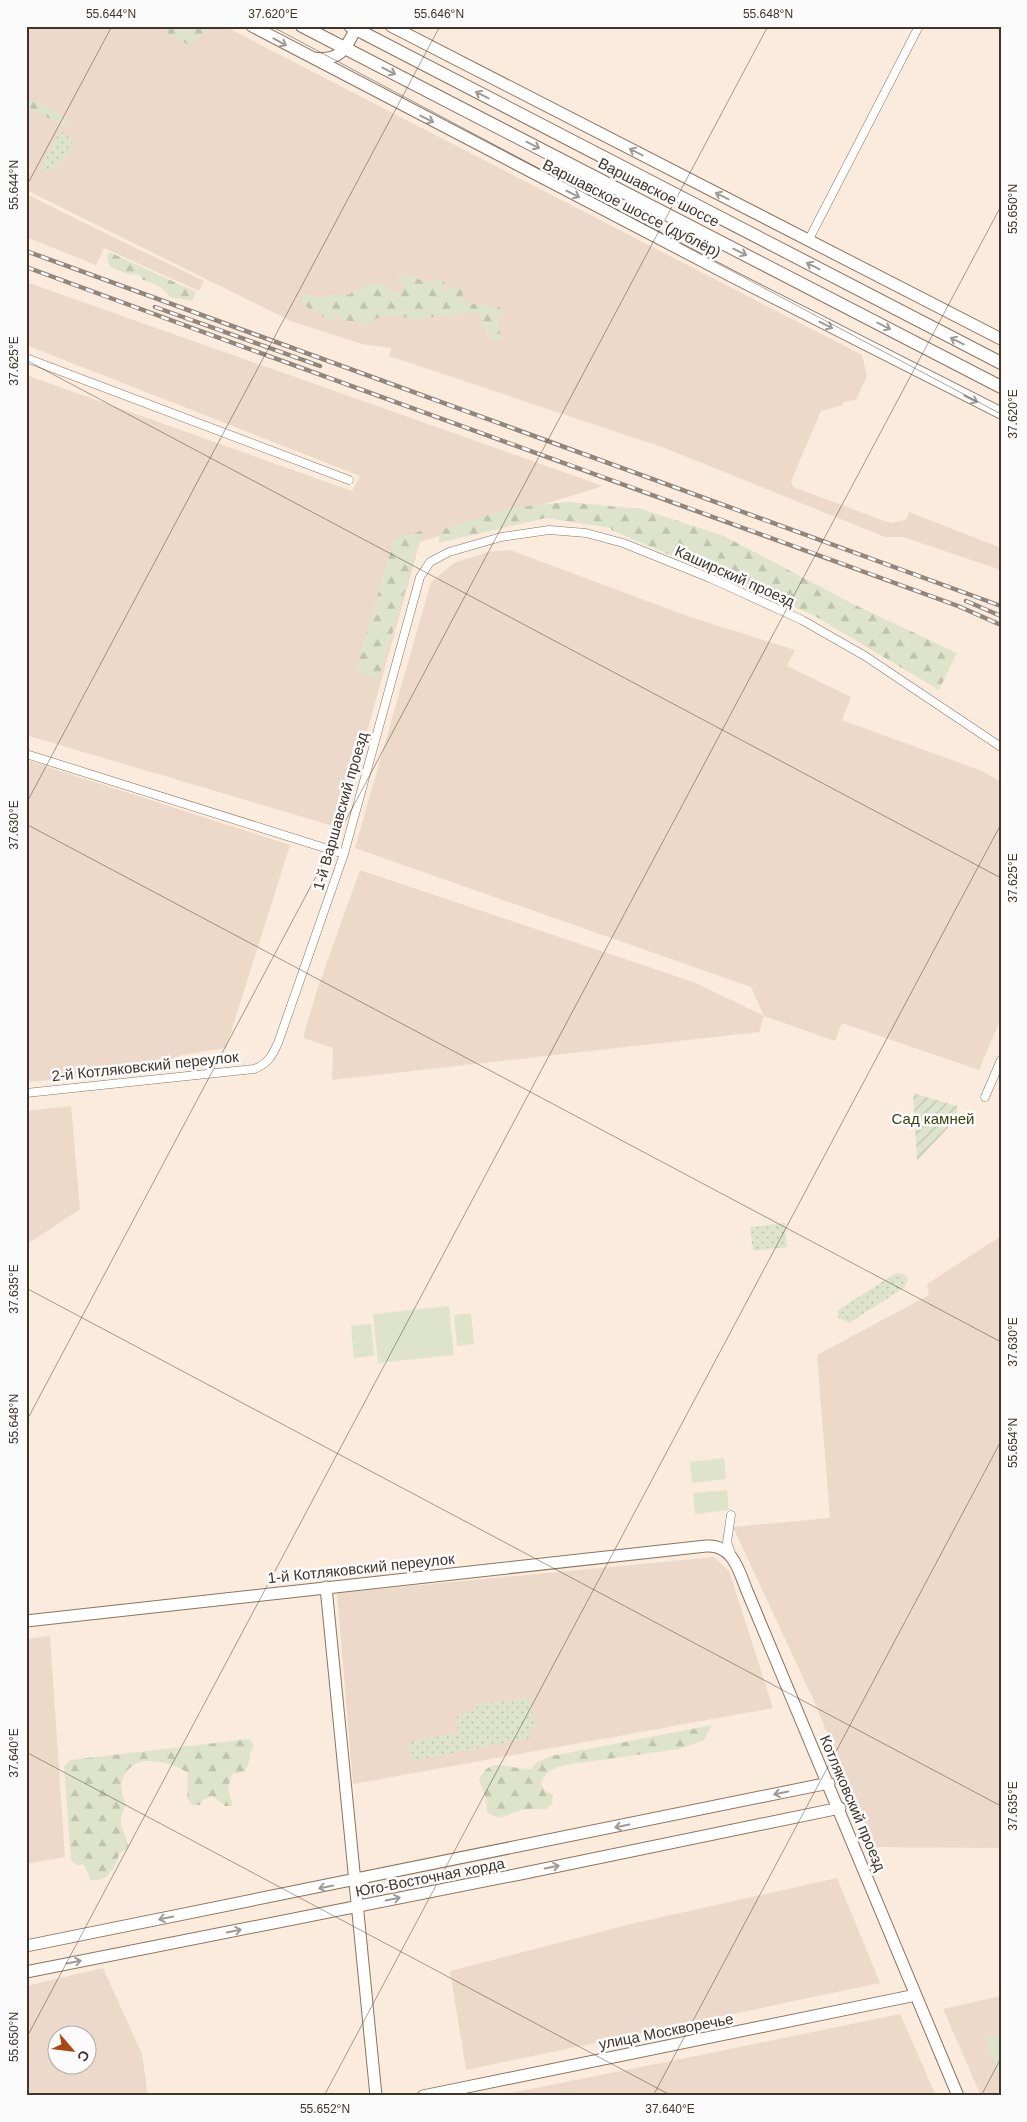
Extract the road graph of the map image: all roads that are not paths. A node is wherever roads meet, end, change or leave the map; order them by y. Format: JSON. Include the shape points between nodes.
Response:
{"nodes":[{"id":1,"x":252,"y":26,"type":"edge"},
{"id":2,"x":302,"y":26,"type":"edge"},
{"id":3,"x":391,"y":26,"type":"edge"},
{"id":4,"x":919,"y":26,"type":"edge"},
{"id":5,"x":354,"y":27,"type":"edge"},
{"id":6,"x":346,"y":48,"type":"junction"},
{"id":7,"x":309,"y":58,"type":"junction"},
{"id":8,"x":808,"y":240,"type":"junction"},
{"id":9,"x":1001,"y":339,"type":"edge"},
{"id":10,"x":26,"y":358,"type":"edge"},
{"id":11,"x":1001,"y":363,"type":"edge"},
{"id":12,"x":1001,"y":386,"type":"edge"},
{"id":13,"x":1001,"y":413,"type":"edge"},
{"id":14,"x":349,"y":480,"type":"dead end"},
{"id":15,"x":430,"y":562,"type":"joint"},
{"id":16,"x":1001,"y":748,"type":"edge"},
{"id":17,"x":26,"y":754,"type":"edge"},
{"id":18,"x":344,"y":854,"type":"junction"},
{"id":19,"x":1001,"y":1060,"type":"edge"},
{"id":20,"x":265,"y":1065,"type":"joint"},
{"id":21,"x":26,"y":1093,"type":"edge"},
{"id":22,"x":985,"y":1097,"type":"dead end"},
{"id":23,"x":731,"y":1514,"type":"dead end"},
{"id":24,"x":728,"y":1532,"type":"junction"},
{"id":25,"x":714,"y":1545,"type":"junction"},
{"id":26,"x":734,"y":1560,"type":"junction"},
{"id":27,"x":326,"y":1587,"type":"junction"},
{"id":28,"x":26,"y":1621,"type":"edge"},
{"id":29,"x":829,"y":1783,"type":"junction"},
{"id":30,"x":840,"y":1808,"type":"junction"},
{"id":31,"x":354,"y":1881,"type":"junction"},
{"id":32,"x":356,"y":1907,"type":"junction"},
{"id":33,"x":26,"y":1946,"type":"edge"},
{"id":34,"x":26,"y":1972,"type":"edge"},
{"id":35,"x":916,"y":1995,"type":"junction"},
{"id":36,"x":376,"y":2096,"type":"edge"},
{"id":37,"x":422,"y":2096,"type":"edge"},
{"id":38,"x":958,"y":2096,"type":"edge"}],
"edges":[{"from":1,"to":7,"type":"street","name":"Варшавское шоссе (дублёр)","one_way":true},
{"from":2,"to":6,"type":"main road","name":"Варшавское шоссе"},
{"from":8,"to":3,"type":"street","one_way":true},
{"from":4,"to":8,"type":"street"},
{"from":5,"to":6,"type":"street"},
{"from":11,"to":5,"type":"main road","name":"Варшавское шоссе","one_way":true},
{"from":6,"to":7,"type":"street","via":[[331,58]]},
{"from":6,"to":12,"type":"main road","name":"Варшавское шоссе","one_way":true},
{"from":7,"to":13,"type":"street","name":"Варшавское шоссе (дублёр)","one_way":true},
{"from":8,"to":9,"type":"street"},
{"from":10,"to":14,"type":"street"},
{"from":15,"to":16,"type":"street","name":"Каширский проезд","via":[[449,552],[501,537],[549,530],[586,533],[623,543],[802,620],[865,656]]},
{"from":15,"to":18,"type":"street","name":"1-й Варшавский проезд","via":[[420,577]]},
{"from":17,"to":18,"type":"street"},
{"from":18,"to":20,"type":"street","name":"1-й Варшавский проезд","via":[[278,1043]]},
{"from":19,"to":22,"type":"street"},
{"from":20,"to":21,"type":"street","name":"2-й Котляковский переулок","via":[[254,1069]]},
{"from":23,"to":24,"type":"street"},
{"from":24,"to":25,"type":"street"},
{"from":24,"to":26,"type":"street"},
{"from":25,"to":26,"type":"street","name":"Котляковский проезд","via":[[729,1553]]},
{"from":25,"to":27,"type":"street","name":"1-й Котляковский переулок"},
{"from":26,"to":29,"type":"street","name":"Котляковский проезд"},
{"from":27,"to":28,"type":"street","name":"1-й Котляковский переулок"},
{"from":27,"to":31,"type":"street"},
{"from":29,"to":30,"type":"street","name":"Котляковский проезд"},
{"from":29,"to":31,"type":"street","name":"Юго-Восточная хорда","one_way":true},
{"from":32,"to":30,"type":"street","name":"Юго-Восточная хорда","one_way":true},
{"from":30,"to":35,"type":"street","name":"Котляковский проезд"},
{"from":31,"to":32,"type":"street"},
{"from":31,"to":33,"type":"street","name":"Юго-Восточная хорда","one_way":true},
{"from":34,"to":32,"type":"street","name":"Юго-Восточная хорда","one_way":true},
{"from":32,"to":36,"type":"street"},
{"from":35,"to":37,"type":"street","name":"улица Москворечье"},
{"from":35,"to":38,"type":"street","name":"Котляковский проезд"}]}
